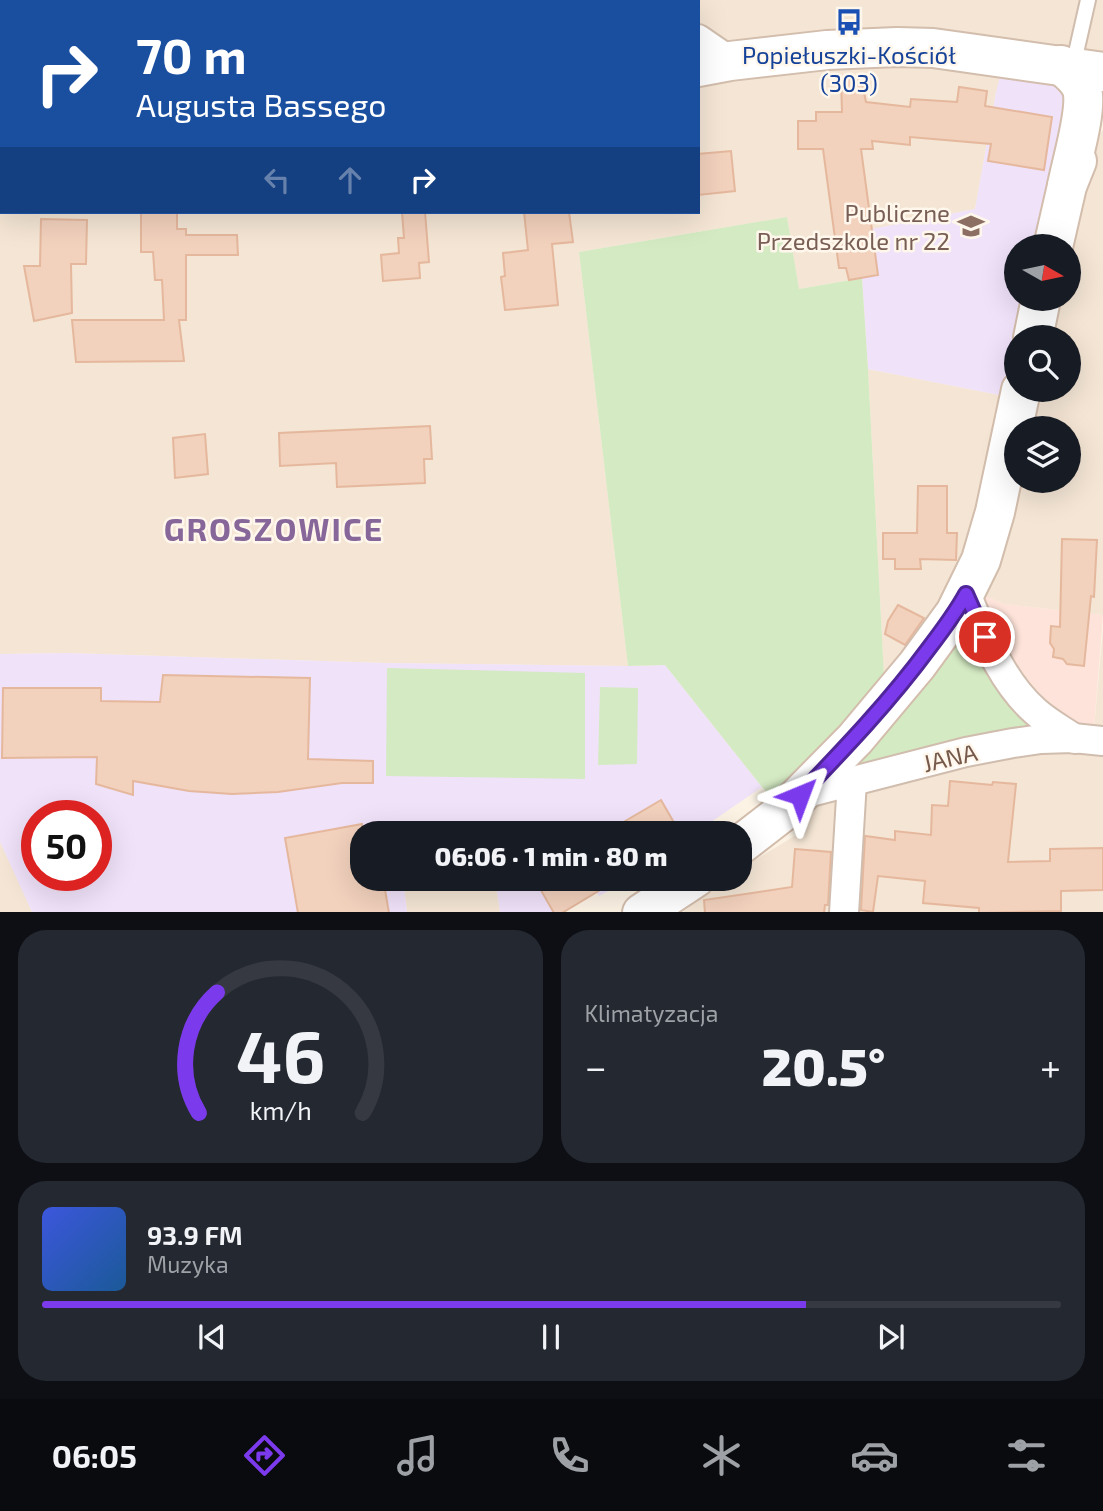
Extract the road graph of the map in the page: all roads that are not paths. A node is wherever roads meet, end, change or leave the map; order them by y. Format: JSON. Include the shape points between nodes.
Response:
{"nodes":[{"id":1,"x":1088,"y":0,"type":"edge"},
{"id":2,"x":700,"y":42,"type":"edge"},
{"id":3,"x":714,"y":64,"type":"edge"},
{"id":4,"x":1079,"y":68,"type":"edge"},
{"id":5,"x":1103,"y":130,"type":"edge"},
{"id":6,"x":1067,"y":186,"type":"junction"},
{"id":7,"x":1056,"y":234,"type":"edge"},
{"id":8,"x":1018,"y":402,"type":"edge"},
{"id":9,"x":966,"y":594,"type":"junction"},
{"id":10,"x":1073,"y":738,"type":"junction"},
{"id":11,"x":1103,"y":741,"type":"edge"},
{"id":12,"x":1103,"y":758,"type":"edge"},
{"id":13,"x":852,"y":781,"type":"junction"},
{"id":14,"x":800,"y":795,"type":"junction"},
{"id":15,"x":752,"y":836,"type":"edge"},
{"id":16,"x":675,"y":891,"type":"edge"},
{"id":17,"x":642,"y":912,"type":"edge"},
{"id":18,"x":844,"y":912,"type":"edge"}],
"edges":[{"from":1,"to":4,"type":"lane"},
{"from":2,"to":3,"type":"street"},
{"from":3,"to":4,"type":"main road","via":[[897,47]]},
{"from":4,"to":6,"type":"main road","via":[[1077,80],[1084,100]]},
{"from":5,"to":6,"type":"main road","via":[[1076,163]]},
{"from":6,"to":7,"type":"main road"},
{"from":8,"to":9,"type":"main road","via":[[995,512]]},
{"from":9,"to":10,"type":"street","via":[[1017,693]]},
{"from":9,"to":14,"type":"main road","via":[[855,739]]},
{"from":10,"to":11,"type":"street","name":"JANA"},
{"from":10,"to":12,"type":"street"},
{"from":10,"to":13,"type":"street","name":"JANA","via":[[966,752]]},
{"from":13,"to":14,"type":"street","name":"JANA"},
{"from":13,"to":18,"type":"street"},
{"from":14,"to":15,"type":"main road"},
{"from":16,"to":17,"type":"main road"}]}
